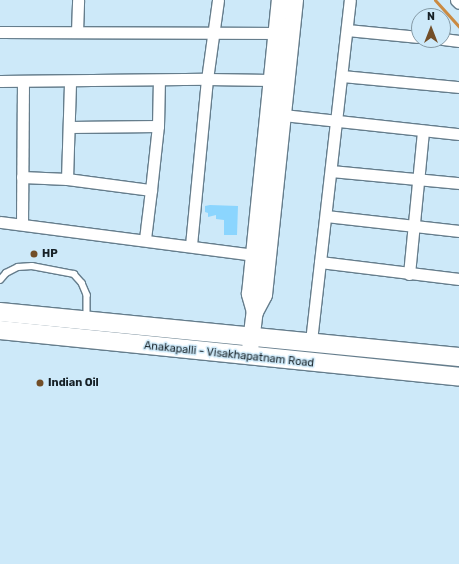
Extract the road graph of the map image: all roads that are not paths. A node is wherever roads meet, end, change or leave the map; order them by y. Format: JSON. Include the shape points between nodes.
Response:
{"nodes":[{"id":1,"x":78,"y":0,"type":"edge"},
{"id":2,"x":218,"y":0,"type":"edge"},
{"id":3,"x":280,"y":0,"type":"edge"},
{"id":4,"x":295,"y":0,"type":"edge"},
{"id":5,"x":350,"y":0,"type":"edge"},
{"id":6,"x":456,"y":0,"type":"edge"},
{"id":7,"x":459,"y":3,"type":"edge"},
{"id":8,"x":347,"y":30,"type":"junction"},
{"id":9,"x":0,"y":32,"type":"edge"},
{"id":10,"x":77,"y":32,"type":"junction"},
{"id":11,"x":215,"y":32,"type":"junction"},
{"id":12,"x":284,"y":33,"type":"junction"},
{"id":13,"x":411,"y":36,"type":"edge"},
{"id":14,"x":342,"y":76,"type":"junction"},
{"id":15,"x":207,"y":79,"type":"junction"},
{"id":16,"x":70,"y":80,"type":"junction"},
{"id":17,"x":159,"y":80,"type":"junction"},
{"id":18,"x":271,"y":80,"type":"junction"},
{"id":19,"x":0,"y":81,"type":"edge"},
{"id":20,"x":23,"y":81,"type":"junction"},
{"id":21,"x":459,"y":87,"type":"edge"},
{"id":22,"x":283,"y":116,"type":"junction"},
{"id":23,"x":337,"y":122,"type":"junction"},
{"id":24,"x":158,"y":126,"type":"junction"},
{"id":25,"x":69,"y":127,"type":"junction"},
{"id":26,"x":423,"y":131,"type":"junction"},
{"id":27,"x":459,"y":134,"type":"edge"},
{"id":28,"x":331,"y":170,"type":"junction"},
{"id":29,"x":22,"y":177,"type":"junction"},
{"id":30,"x":68,"y":179,"type":"junction"},
{"id":31,"x":419,"y":180,"type":"junction"},
{"id":32,"x":459,"y":183,"type":"edge"},
{"id":33,"x":151,"y":190,"type":"junction"},
{"id":34,"x":326,"y":216,"type":"junction"},
{"id":35,"x":0,"y":222,"type":"edge"},
{"id":36,"x":22,"y":224,"type":"junction"},
{"id":37,"x":414,"y":226,"type":"junction"},
{"id":38,"x":459,"y":231,"type":"edge"},
{"id":39,"x":145,"y":239,"type":"junction"},
{"id":40,"x":191,"y":245,"type":"junction"},
{"id":41,"x":253,"y":255,"type":"junction"},
{"id":42,"x":320,"y":262,"type":"junction"},
{"id":43,"x":409,"y":274,"type":"junction"},
{"id":44,"x":459,"y":279,"type":"edge"},
{"id":45,"x":0,"y":280,"type":"edge"},
{"id":46,"x":0,"y":312,"type":"edge"},
{"id":47,"x":255,"y":312,"type":"junction"},
{"id":48,"x":88,"y":320,"type":"junction"},
{"id":49,"x":0,"y":330,"type":"edge"},
{"id":50,"x":252,"y":335,"type":"junction"},
{"id":51,"x":311,"y":342,"type":"junction"},
{"id":52,"x":249,"y":357,"type":"junction"},
{"id":53,"x":459,"y":357,"type":"edge"},
{"id":54,"x":459,"y":377,"type":"edge"}],
"edges":[{"from":1,"to":10,"type":"street"},
{"from":2,"to":11,"type":"street"},
{"from":3,"to":12,"type":"street"},
{"from":4,"to":12,"type":"street"},
{"from":5,"to":8,"type":"street"},
{"from":6,"to":7,"type":"street"},
{"from":8,"to":13,"type":"street"},
{"from":8,"to":14,"type":"street"},
{"from":9,"to":10,"type":"street"},
{"from":10,"to":11,"type":"street"},
{"from":11,"to":12,"type":"street"},
{"from":11,"to":15,"type":"street"},
{"from":12,"to":18,"type":"street"},
{"from":12,"to":22,"type":"street"},
{"from":14,"to":21,"type":"street"},
{"from":14,"to":23,"type":"street"},
{"from":15,"to":17,"type":"street"},
{"from":15,"to":18,"type":"street"},
{"from":15,"to":40,"type":"street"},
{"from":16,"to":17,"type":"street"},
{"from":16,"to":20,"type":"street"},
{"from":16,"to":25,"type":"street"},
{"from":17,"to":24,"type":"street"},
{"from":18,"to":41,"type":"street"},
{"from":19,"to":20,"type":"street"},
{"from":20,"to":29,"type":"street"},
{"from":22,"to":23,"type":"street"},
{"from":22,"to":47,"type":"street","via":[[264,294]]},
{"from":23,"to":26,"type":"street"},
{"from":23,"to":28,"type":"street"},
{"from":24,"to":25,"type":"street"},
{"from":24,"to":33,"type":"street"},
{"from":25,"to":30,"type":"street"},
{"from":26,"to":27,"type":"street"},
{"from":26,"to":31,"type":"street"},
{"from":28,"to":31,"type":"street"},
{"from":28,"to":34,"type":"street"},
{"from":29,"to":30,"type":"street"},
{"from":29,"to":36,"type":"street"},
{"from":30,"to":33,"type":"street"},
{"from":31,"to":32,"type":"street"},
{"from":31,"to":37,"type":"street"},
{"from":33,"to":39,"type":"street"},
{"from":34,"to":37,"type":"street"},
{"from":34,"to":42,"type":"street"},
{"from":35,"to":36,"type":"street"},
{"from":36,"to":39,"type":"street"},
{"from":37,"to":38,"type":"street"},
{"from":37,"to":43,"type":"street"},
{"from":39,"to":40,"type":"street"},
{"from":40,"to":41,"type":"street"},
{"from":41,"to":47,"type":"street","via":[[250,294]]},
{"from":42,"to":43,"type":"street"},
{"from":42,"to":51,"type":"street"},
{"from":43,"to":44,"type":"street"},
{"from":45,"to":48,"type":"lane","via":[[6,272],[18,267],[46,267],[74,274],[82,282],[87,295]]},
{"from":46,"to":48,"type":"main road","name":"Anakapalli - Visakhapatnam Road"},
{"from":47,"to":50,"type":"street"},
{"from":48,"to":50,"type":"main road","name":"Anakapalli - Visakhapatnam Road"},
{"from":49,"to":52,"type":"main road","name":"Anakapalli - Visakhapatnam Road"},
{"from":50,"to":51,"type":"main road","name":"Anakapalli - Visakhapatnam Road"},
{"from":50,"to":52,"type":"street"},
{"from":51,"to":53,"type":"main road","name":"Anakapalli - Visakhapatnam Road"},
{"from":52,"to":54,"type":"main road","name":"Anakapalli - Visakhapatnam Road"}]}
